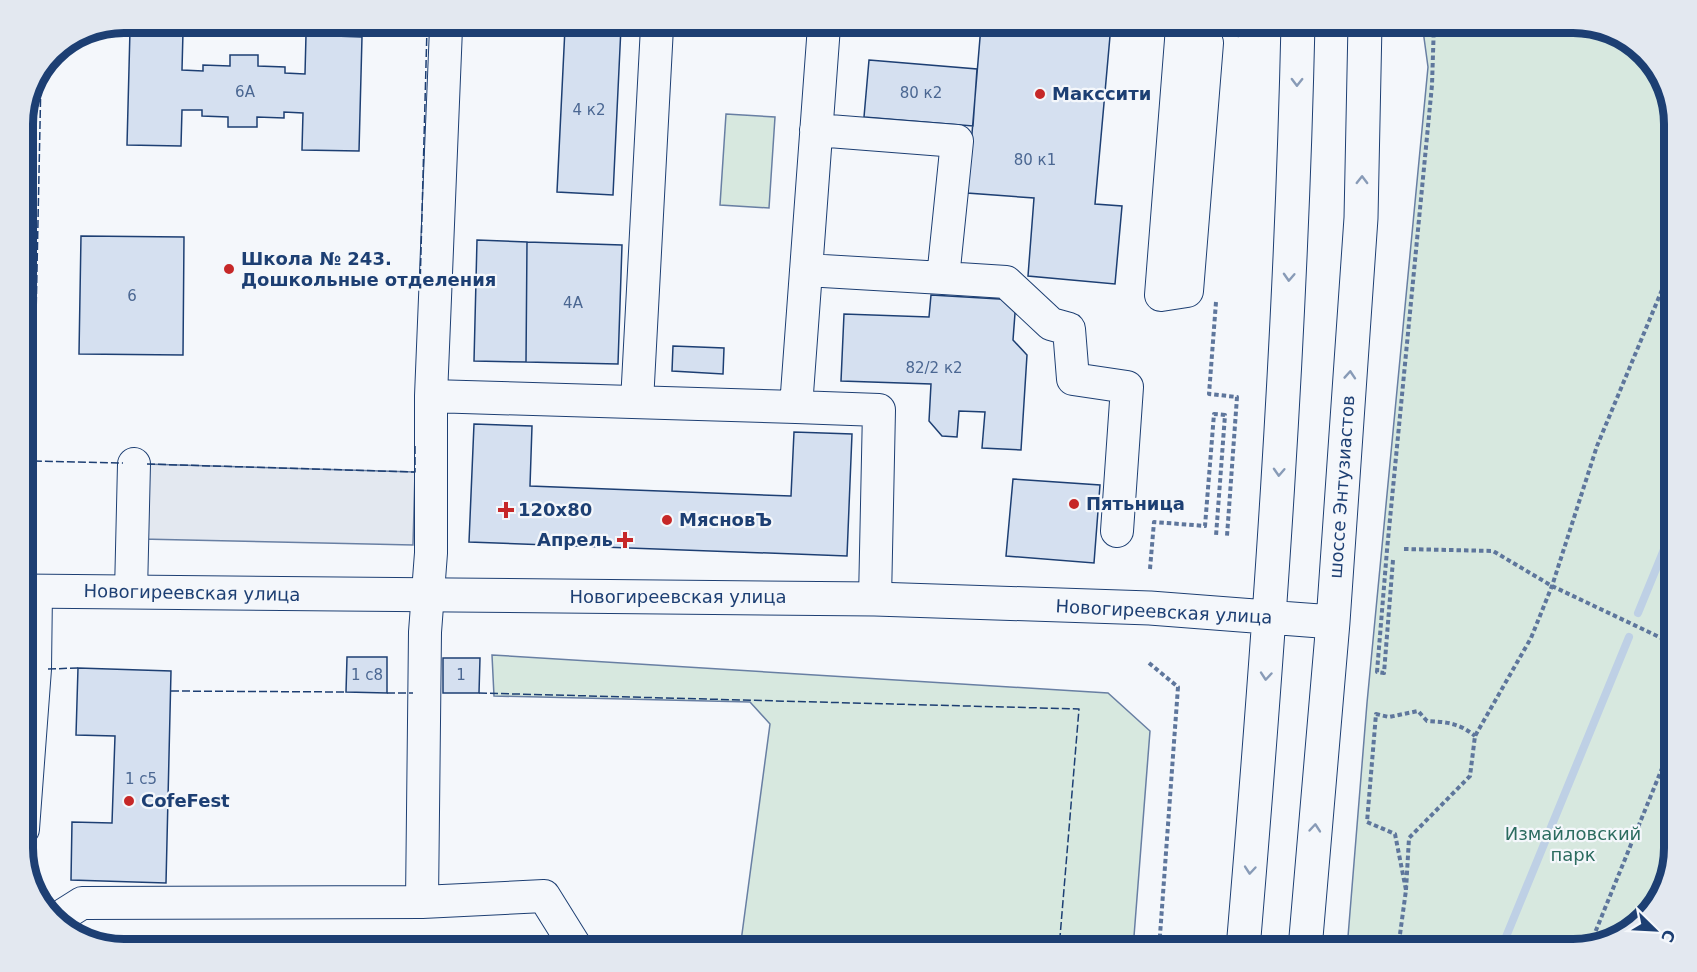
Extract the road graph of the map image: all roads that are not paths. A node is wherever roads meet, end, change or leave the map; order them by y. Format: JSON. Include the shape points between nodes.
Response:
{"nodes":[{"id":1,"x":446,"y":33,"type":"edge"},
{"id":2,"x":657,"y":33,"type":"edge"},
{"id":3,"x":823,"y":33,"type":"edge"},
{"id":4,"x":1182,"y":33,"type":"edge"},
{"id":5,"x":1184,"y":33,"type":"edge"},
{"id":6,"x":1298,"y":33,"type":"edge"},
{"id":7,"x":1365,"y":33,"type":"edge"},
{"id":8,"x":816,"y":129,"type":"junction"},
{"id":9,"x":806,"y":270,"type":"junction"},
{"id":10,"x":944,"y":278,"type":"junction"},
{"id":11,"x":431,"y":396,"type":"junction"},
{"id":12,"x":637,"y":402,"type":"junction"},
{"id":13,"x":796,"y":408,"type":"junction"},
{"id":14,"x":134,"y":464,"type":"dead end"},
{"id":15,"x":1117,"y":531,"type":"dead end"},
{"id":16,"x":33,"y":591,"type":"edge"},
{"id":17,"x":131,"y":592,"type":"junction"},
{"id":18,"x":429,"y":595,"type":"junction"},
{"id":19,"x":874,"y":599,"type":"junction"},
{"id":20,"x":1271,"y":618,"type":"junction"},
{"id":21,"x":1333,"y":622,"type":"junction"},
{"id":22,"x":33,"y":643,"type":"edge"},
{"id":23,"x":33,"y":696,"type":"edge"},
{"id":24,"x":422,"y":902,"type":"junction"},
{"id":25,"x":63,"y":915,"type":"edge"},
{"id":26,"x":570,"y":939,"type":"edge"},
{"id":27,"x":1244,"y":939,"type":"edge"},
{"id":28,"x":1306,"y":939,"type":"edge"}],
"edges":[{"from":1,"to":11,"type":"lane"},
{"from":2,"to":12,"type":"lane"},
{"from":3,"to":8,"type":"lane"},
{"from":4,"to":5,"type":"lane","via":[[1161,295],[1187,291],[1207,43]]},
{"from":6,"to":20,"type":"main road","one_way":true,"via":[[1294,188]]},
{"from":21,"to":7,"type":"main road","name":"шоссе Энтузиастов","one_way":true,"via":[[1361,218]]},
{"from":8,"to":9,"type":"lane"},
{"from":8,"to":10,"type":"lane","via":[[957,141]]},
{"from":9,"to":10,"type":"lane"},
{"from":9,"to":13,"type":"lane"},
{"from":10,"to":15,"type":"lane","via":[[1006,282],[1051,324],[1069,329],[1074,379],[1127,387]]},
{"from":11,"to":12,"type":"lane"},
{"from":11,"to":18,"type":"lane"},
{"from":12,"to":13,"type":"lane"},
{"from":13,"to":19,"type":"lane","via":[[879,410]]},
{"from":14,"to":17,"type":"lane"},
{"from":16,"to":17,"type":"main road","name":"Новогиреевская улица"},
{"from":17,"to":18,"type":"main road","name":"Новогиреевская улица"},
{"from":18,"to":19,"type":"main road","name":"Новогиреевская улица"},
{"from":18,"to":24,"type":"lane","via":[[425,632]]},
{"from":19,"to":20,"type":"main road","name":"Новогиреевская улица","via":[[1150,609]]},
{"from":20,"to":21,"type":"main road","name":"Новогиреевская улица"},
{"from":20,"to":27,"type":"main road","one_way":true},
{"from":28,"to":21,"type":"main road","name":"шоссе Энтузиастов","one_way":true},
{"from":22,"to":23,"type":"lane"},
{"from":24,"to":25,"type":"lane","via":[[82,903]]},
{"from":24,"to":26,"type":"lane","via":[[544,896]]}]}
